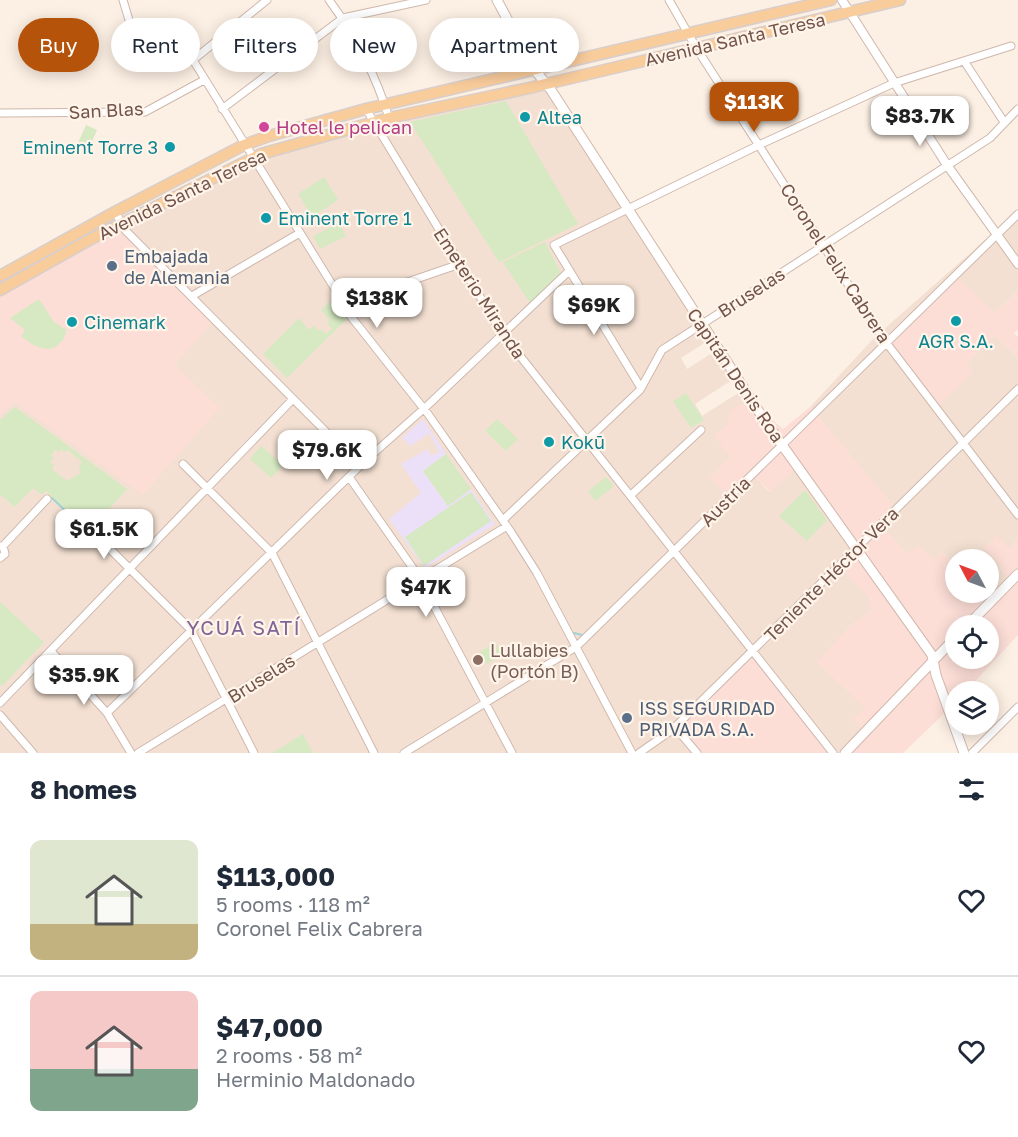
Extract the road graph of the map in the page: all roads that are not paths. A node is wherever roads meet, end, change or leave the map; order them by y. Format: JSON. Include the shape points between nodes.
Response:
{"nodes":[{"id":1,"x":123,"y":0,"type":"edge"},
{"id":2,"x":267,"y":0,"type":"edge"},
{"id":3,"x":329,"y":0,"type":"edge"},
{"id":4,"x":426,"y":0,"type":"edge"},
{"id":5,"x":497,"y":0,"type":"edge"},
{"id":6,"x":669,"y":0,"type":"edge"},
{"id":7,"x":831,"y":0,"type":"edge"},
{"id":8,"x":842,"y":0,"type":"edge"},
{"id":9,"x":900,"y":0,"type":"edge"},
{"id":10,"x":413,"y":1,"type":"edge"},
{"id":11,"x":849,"y":12,"type":"junction"},
{"id":12,"x":128,"y":18,"type":"edge"},
{"id":13,"x":343,"y":18,"type":"joint"},
{"id":14,"x":507,"y":18,"type":"edge"},
{"id":15,"x":330,"y":28,"type":"edge"},
{"id":16,"x":688,"y":34,"type":"junction"},
{"id":17,"x":1011,"y":46,"type":"dead end"},
{"id":18,"x":697,"y":49,"type":"junction"},
{"id":19,"x":200,"y":54,"type":"edge"},
{"id":20,"x":579,"y":59,"type":"edge"},
{"id":21,"x":964,"y":61,"type":"junction"},
{"id":22,"x":200,"y":72,"type":"edge"},
{"id":23,"x":369,"y":72,"type":"edge"},
{"id":24,"x":521,"y":72,"type":"edge"},
{"id":25,"x":537,"y":72,"type":"edge"},
{"id":26,"x":204,"y":80,"type":"junction"},
{"id":27,"x":546,"y":83,"type":"junction"},
{"id":28,"x":894,"y":83,"type":"junction"},
{"id":29,"x":384,"y":104,"type":"junction"},
{"id":30,"x":222,"y":109,"type":"junction"},
{"id":31,"x":366,"y":109,"type":"junction"},
{"id":32,"x":1018,"y":109,"type":"edge"},
{"id":33,"x":0,"y":113,"type":"edge"},
{"id":34,"x":389,"y":118,"type":"junction"},
{"id":35,"x":374,"y":122,"type":"junction"},
{"id":36,"x":1004,"y":123,"type":"junction"},
{"id":37,"x":244,"y":145,"type":"junction"},
{"id":38,"x":759,"y":145,"type":"junction"},
{"id":39,"x":251,"y":158,"type":"junction"},
{"id":40,"x":947,"y":165,"type":"junction"},
{"id":41,"x":627,"y":209,"type":"junction"},
{"id":42,"x":115,"y":212,"type":"junction"},
{"id":43,"x":1018,"y":214,"type":"edge"},
{"id":44,"x":120,"y":224,"type":"junction"},
{"id":45,"x":298,"y":234,"type":"junction"},
{"id":46,"x":996,"y":235,"type":"junction"},
{"id":47,"x":823,"y":244,"type":"junction"},
{"id":48,"x":460,"y":264,"type":"junction"},
{"id":49,"x":1018,"y":264,"type":"edge"},
{"id":50,"x":568,"y":272,"type":"junction"},
{"id":51,"x":0,"y":276,"type":"edge"},
{"id":52,"x":0,"y":290,"type":"edge"},
{"id":53,"x":338,"y":294,"type":"junction"},
{"id":54,"x":192,"y":296,"type":"junction"},
{"id":55,"x":349,"y":302,"type":"junction"},
{"id":56,"x":352,"y":315,"type":"junction"},
{"id":57,"x":701,"y":324,"type":"junction"},
{"id":58,"x":502,"y":333,"type":"junction"},
{"id":59,"x":887,"y":343,"type":"junction"},
{"id":60,"x":641,"y":387,"type":"junction"},
{"id":61,"x":1018,"y":389,"type":"edge"},
{"id":62,"x":293,"y":399,"type":"junction"},
{"id":63,"x":423,"y":409,"type":"junction"},
{"id":64,"x":701,"y":430,"type":"dead end"},
{"id":65,"x":587,"y":439,"type":"junction"},
{"id":66,"x":963,"y":443,"type":"junction"},
{"id":67,"x":782,"y":445,"type":"junction"},
{"id":68,"x":183,"y":464,"type":"dead end"},
{"id":69,"x":360,"y":466,"type":"junction"},
{"id":70,"x":349,"y":477,"type":"junction"},
{"id":71,"x":207,"y":488,"type":"junction"},
{"id":72,"x":631,"y":495,"type":"junction"},
{"id":73,"x":47,"y":499,"type":"dead end"},
{"id":74,"x":1018,"y":515,"type":"edge"},
{"id":75,"x":505,"y":523,"type":"junction"},
{"id":76,"x":93,"y":532,"type":"dead end"},
{"id":77,"x":2,"y":546,"type":"edge"},
{"id":78,"x":857,"y":548,"type":"junction"},
{"id":79,"x":674,"y":551,"type":"junction"},
{"id":80,"x":272,"y":553,"type":"junction"},
{"id":81,"x":0,"y":558,"type":"edge"},
{"id":82,"x":131,"y":568,"type":"junction"},
{"id":83,"x":1018,"y":574,"type":"edge"},
{"id":84,"x":421,"y":581,"type":"junction"},
{"id":85,"x":978,"y":615,"type":"edge"},
{"id":86,"x":191,"y":630,"type":"junction"},
{"id":87,"x":318,"y":643,"type":"junction"},
{"id":88,"x":576,"y":647,"type":"junction"},
{"id":89,"x":945,"y":648,"type":"edge"},
{"id":90,"x":51,"y":651,"type":"junction"},
{"id":91,"x":753,"y":651,"type":"junction"},
{"id":92,"x":933,"y":661,"type":"junction"},
{"id":93,"x":226,"y":700,"type":"junction"},
{"id":94,"x":0,"y":703,"type":"edge"},
{"id":95,"x":485,"y":703,"type":"junction"},
{"id":96,"x":1018,"y":707,"type":"edge"},
{"id":97,"x":107,"y":712,"type":"junction"},
{"id":98,"x":0,"y":715,"type":"edge"},
{"id":99,"x":675,"y":727,"type":"junction"},
{"id":100,"x":33,"y":753,"type":"edge"},
{"id":101,"x":131,"y":753,"type":"edge"},
{"id":102,"x":138,"y":753,"type":"edge"},
{"id":103,"x":254,"y":753,"type":"edge"},
{"id":104,"x":374,"y":753,"type":"edge"},
{"id":105,"x":404,"y":753,"type":"edge"},
{"id":106,"x":512,"y":753,"type":"edge"},
{"id":107,"x":632,"y":753,"type":"edge"},
{"id":108,"x":639,"y":753,"type":"edge"},
{"id":109,"x":697,"y":753,"type":"edge"},
{"id":110,"x":833,"y":753,"type":"edge"},
{"id":111,"x":845,"y":753,"type":"edge"},
{"id":112,"x":964,"y":753,"type":"edge"},
{"id":113,"x":972,"y":753,"type":"edge"}],
"edges":[{"from":1,"to":12,"type":"street"},
{"from":2,"to":19,"type":"street"},
{"from":3,"to":13,"type":"street"},
{"from":4,"to":10,"type":"street"},
{"from":5,"to":14,"type":"main road","name":"Capitán Denis Roa"},
{"from":6,"to":16,"type":"street","name":"Coronel Felix Cabrera"},
{"from":7,"to":16,"type":"main road","name":"Avenida Santa Teresa"},
{"from":8,"to":11,"type":"street"},
{"from":9,"to":11,"type":"main road","name":"Avenida Santa Teresa"},
{"from":10,"to":13,"type":"street"},
{"from":11,"to":18,"type":"main road","name":"Avenida Santa Teresa"},
{"from":11,"to":28,"type":"street"},
{"from":15,"to":30,"type":"street"},
{"from":16,"to":18,"type":"street","name":"Coronel Felix Cabrera"},
{"from":16,"to":20,"type":"main road","name":"Avenida Santa Teresa"},
{"from":17,"to":21,"type":"street"},
{"from":18,"to":27,"type":"main road","name":"Avenida Santa Teresa"},
{"from":18,"to":38,"type":"street","name":"Coronel Felix Cabrera"},
{"from":21,"to":28,"type":"street"},
{"from":21,"to":36,"type":"street"},
{"from":22,"to":26,"type":"street"},
{"from":23,"to":29,"type":"street"},
{"from":24,"to":29,"type":"main road","name":"Avenida Santa Teresa"},
{"from":25,"to":27,"type":"main road","name":"Capitán Denis Roa"},
{"from":26,"to":30,"type":"street"},
{"from":26,"to":33,"type":"street","name":"San Blas","via":[[145,112]]},
{"from":27,"to":34,"type":"main road","name":"Avenida Santa Teresa"},
{"from":27,"to":41,"type":"main road","name":"Capitán Denis Roa"},
{"from":28,"to":38,"type":"street"},
{"from":28,"to":40,"type":"street"},
{"from":29,"to":31,"type":"main road","name":"Avenida Santa Teresa"},
{"from":29,"to":34,"type":"street"},
{"from":30,"to":37,"type":"street"},
{"from":31,"to":35,"type":"street","name":"Emeterio Miranda"},
{"from":31,"to":37,"type":"main road","name":"Avenida Santa Teresa"},
{"from":32,"to":36,"type":"street","name":"Bruselas"},
{"from":34,"to":35,"type":"main road","name":"Avenida Santa Teresa"},
{"from":35,"to":39,"type":"main road","name":"Avenida Santa Teresa"},
{"from":35,"to":48,"type":"street","name":"Emeterio Miranda"},
{"from":36,"to":40,"type":"street","name":"Bruselas","via":[[990,138]]},
{"from":37,"to":39,"type":"street"},
{"from":37,"to":42,"type":"main road","name":"Avenida Santa Teresa"},
{"from":38,"to":41,"type":"street"},
{"from":38,"to":47,"type":"street","name":"Coronel Felix Cabrera"},
{"from":39,"to":44,"type":"main road","name":"Avenida Santa Teresa"},
{"from":39,"to":45,"type":"street"},
{"from":40,"to":46,"type":"street"},
{"from":40,"to":47,"type":"street","name":"Bruselas"},
{"from":41,"to":50,"type":"street","via":[[554,245]]},
{"from":41,"to":57,"type":"main road","name":"Capitán Denis Roa"},
{"from":42,"to":44,"type":"street"},
{"from":42,"to":51,"type":"main road","name":"Avenida Santa Teresa"},
{"from":43,"to":46,"type":"street","name":"Austria"},
{"from":44,"to":52,"type":"main road","name":"Avenida Santa Teresa"},
{"from":44,"to":54,"type":"street"},
{"from":45,"to":53,"type":"street"},
{"from":45,"to":54,"type":"street"},
{"from":46,"to":49,"type":"street"},
{"from":46,"to":59,"type":"street","name":"Austria"},
{"from":47,"to":57,"type":"street","name":"Bruselas"},
{"from":47,"to":59,"type":"street","name":"Coronel Felix Cabrera"},
{"from":48,"to":55,"type":"street"},
{"from":48,"to":58,"type":"street","name":"Emeterio Miranda"},
{"from":50,"to":58,"type":"street"},
{"from":50,"to":60,"type":"street"},
{"from":53,"to":55,"type":"street"},
{"from":53,"to":56,"type":"street","via":[[339,301]]},
{"from":54,"to":62,"type":"street"},
{"from":55,"to":56,"type":"street"},
{"from":56,"to":63,"type":"street"},
{"from":57,"to":60,"type":"street","name":"Bruselas","via":[[662,350]]},
{"from":57,"to":67,"type":"main road","name":"Capitán Denis Roa"},
{"from":58,"to":63,"type":"street"},
{"from":58,"to":65,"type":"street","name":"Emeterio Miranda"},
{"from":59,"to":66,"type":"street","name":"Coronel Felix Cabrera"},
{"from":59,"to":67,"type":"street","name":"Austria"},
{"from":60,"to":65,"type":"street","name":"Bruselas"},
{"from":61,"to":66,"type":"street","name":"Teniente Héctor Vera"},
{"from":62,"to":69,"type":"street"},
{"from":62,"to":71,"type":"street"},
{"from":63,"to":69,"type":"street"},
{"from":63,"to":75,"type":"street"},
{"from":64,"to":72,"type":"street"},
{"from":65,"to":72,"type":"street","name":"Emeterio Miranda"},
{"from":65,"to":75,"type":"street","name":"Bruselas"},
{"from":66,"to":74,"type":"street","name":"Coronel Felix Cabrera"},
{"from":66,"to":78,"type":"street","name":"Teniente Héctor Vera"},
{"from":67,"to":78,"type":"main road","name":"Capitán Denis Roa"},
{"from":67,"to":79,"type":"street","name":"Austria"},
{"from":68,"to":71,"type":"street"},
{"from":69,"to":70,"type":"street"},
{"from":70,"to":80,"type":"street"},
{"from":70,"to":84,"type":"street"},
{"from":71,"to":80,"type":"street"},
{"from":71,"to":82,"type":"street"},
{"from":72,"to":79,"type":"street","name":"Emeterio Miranda"},
{"from":73,"to":77,"type":"street"},
{"from":75,"to":84,"type":"street","name":"Bruselas"},
{"from":75,"to":88,"type":"street"},
{"from":76,"to":82,"type":"street"},
{"from":77,"to":81,"type":"street","via":[[5,554]]},
{"from":78,"to":91,"type":"street","name":"Teniente Héctor Vera"},
{"from":78,"to":92,"type":"main road","name":"Capitán Denis Roa","via":[[930,651]]},
{"from":79,"to":88,"type":"street","name":"Austria"},
{"from":79,"to":91,"type":"street","name":"Emeterio Miranda"},
{"from":80,"to":86,"type":"street"},
{"from":80,"to":87,"type":"street"},
{"from":82,"to":86,"type":"street"},
{"from":82,"to":90,"type":"street"},
{"from":83,"to":85,"type":"main road"},
{"from":84,"to":87,"type":"street","name":"Bruselas"},
{"from":84,"to":95,"type":"street"},
{"from":86,"to":93,"type":"street"},
{"from":86,"to":97,"type":"street"},
{"from":87,"to":93,"type":"street","name":"Bruselas"},
{"from":87,"to":104,"type":"street"},
{"from":88,"to":95,"type":"street","name":"Austria"},
{"from":88,"to":107,"type":"street"},
{"from":89,"to":92,"type":"main road"},
{"from":90,"to":94,"type":"street"},
{"from":90,"to":97,"type":"street"},
{"from":91,"to":99,"type":"street","name":"Teniente Héctor Vera"},
{"from":91,"to":110,"type":"street","name":"Emeterio Miranda"},
{"from":92,"to":111,"type":"main road"},
{"from":92,"to":112,"type":"main road","name":"Capitán Denis Roa"},
{"from":93,"to":102,"type":"street","name":"Bruselas"},
{"from":93,"to":103,"type":"street"},
{"from":95,"to":105,"type":"street","name":"Austria"},
{"from":95,"to":106,"type":"street"},
{"from":96,"to":113,"type":"street"},
{"from":97,"to":101,"type":"street"},
{"from":98,"to":100,"type":"street"},
{"from":99,"to":108,"type":"street","name":"Teniente Héctor Vera"},
{"from":99,"to":109,"type":"street"}]}
